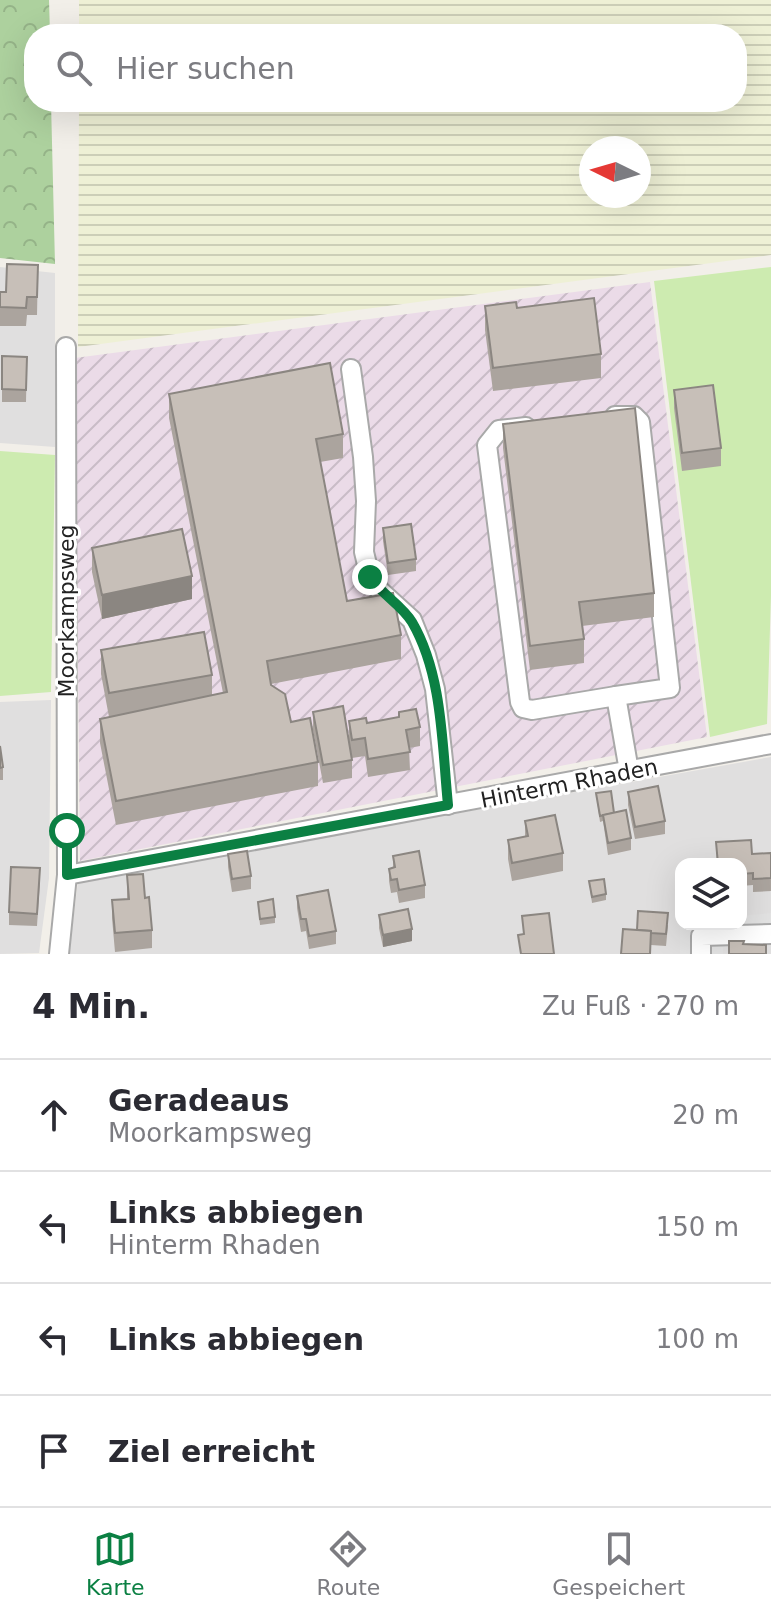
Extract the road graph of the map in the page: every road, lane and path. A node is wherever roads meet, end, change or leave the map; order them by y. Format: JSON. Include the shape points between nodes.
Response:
{"nodes":[{"id":1,"x":66,"y":347,"type":"dead end"},
{"id":2,"x":351,"y":369,"type":"dead end"},
{"id":3,"x":600,"y":418,"type":"edge"},
{"id":4,"x":542,"y":425,"type":"edge"},
{"id":5,"x":616,"y":696,"type":"junction"},
{"id":6,"x":771,"y":744,"type":"edge"},
{"id":7,"x":629,"y":771,"type":"junction"},
{"id":8,"x":448,"y":805,"type":"junction"},
{"id":9,"x":67,"y":875,"type":"junction"},
{"id":10,"x":771,"y":934,"type":"edge"},
{"id":11,"x":59,"y":954,"type":"edge"},
{"id":12,"x":701,"y":954,"type":"edge"}],
"edges":[{"from":1,"to":9,"type":"street","name":"Moorkampsweg"},
{"from":2,"to":8,"type":"street","via":[[364,472],[364,552],[370,577],[412,620],[426,655]]},
{"from":3,"to":5,"type":"street","via":[[628,414],[640,422],[670,688]]},
{"from":4,"to":5,"type":"street","via":[[499,430],[487,445],[520,702],[532,710]]},
{"from":5,"to":7,"type":"street"},
{"from":6,"to":7,"type":"street","name":"Hinterm Rhaden"},
{"from":7,"to":8,"type":"street","name":"Hinterm Rhaden"},
{"from":8,"to":9,"type":"street","name":"Hinterm Rhaden"},
{"from":9,"to":11,"type":"street"},
{"from":10,"to":12,"type":"street","via":[[701,936]]}]}
